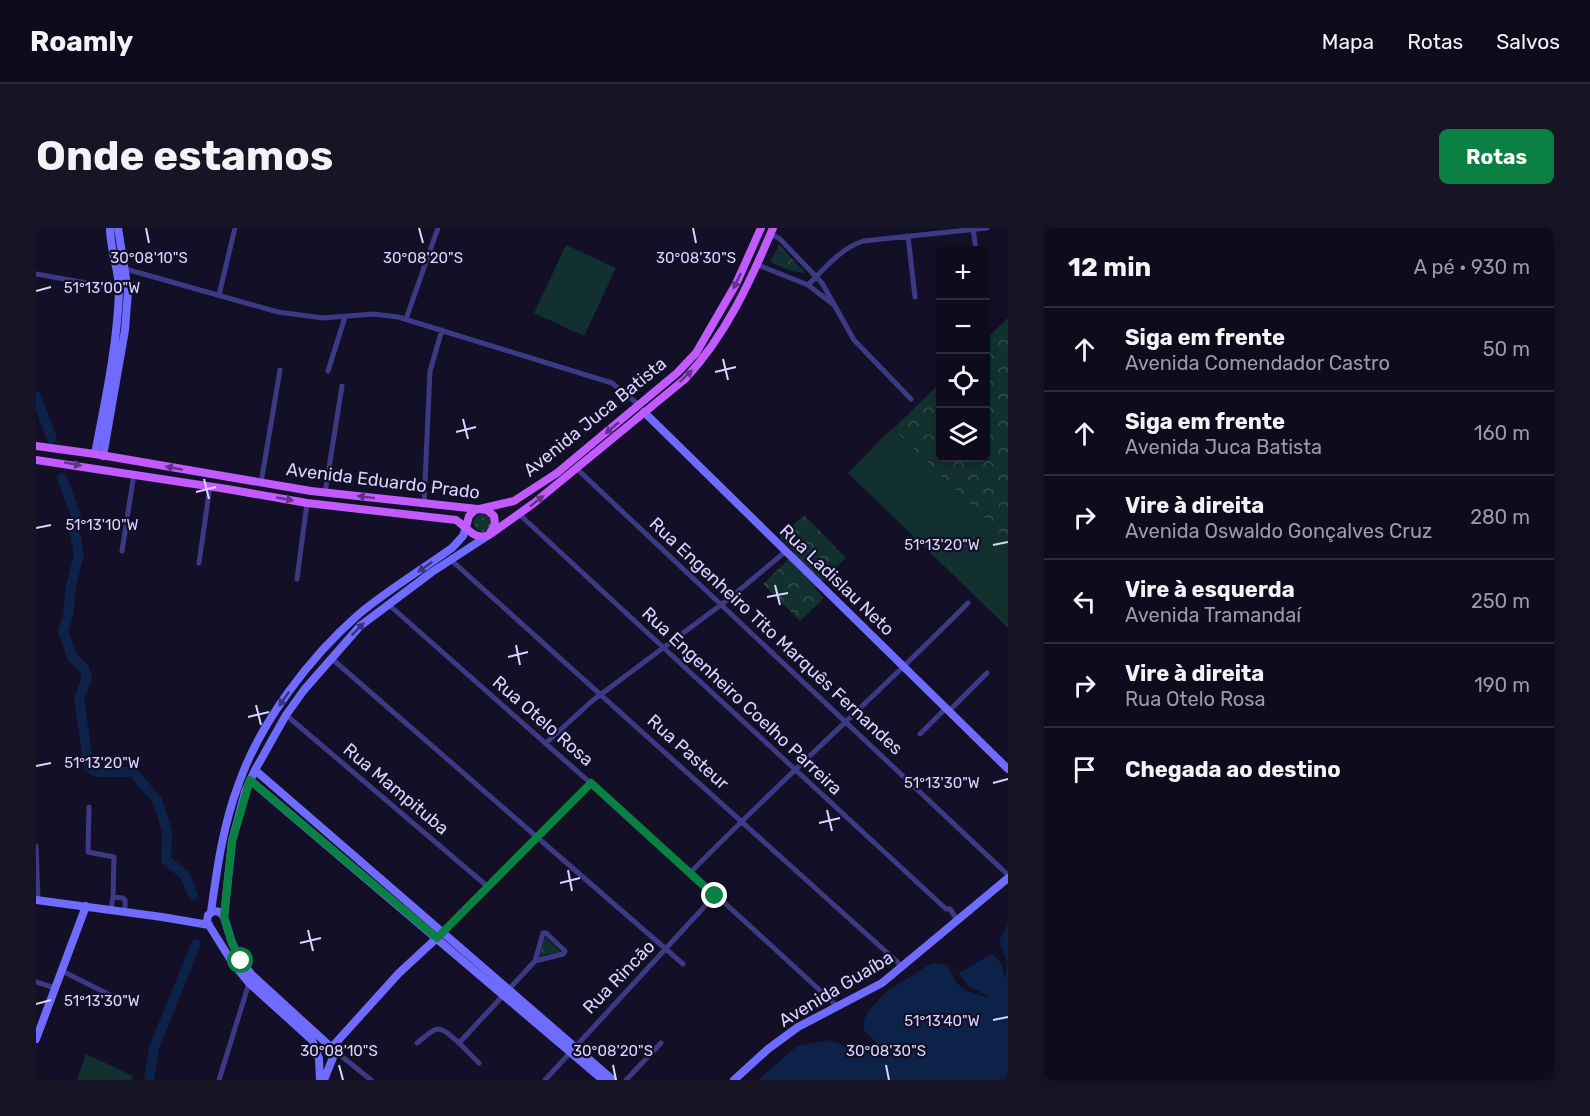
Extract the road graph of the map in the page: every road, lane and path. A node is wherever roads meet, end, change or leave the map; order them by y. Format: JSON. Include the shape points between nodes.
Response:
{"nodes":[{"id":1,"x":111,"y":228,"type":"edge"},
{"id":2,"x":118,"y":228,"type":"edge"},
{"id":3,"x":235,"y":228,"type":"edge"},
{"id":4,"x":438,"y":228,"type":"edge"},
{"id":5,"x":761,"y":228,"type":"edge"},
{"id":6,"x":987,"y":228,"type":"edge"},
{"id":7,"x":974,"y":229,"type":"edge"},
{"id":8,"x":772,"y":231,"type":"edge"},
{"id":9,"x":908,"y":236,"type":"junction"},
{"id":10,"x":976,"y":246,"type":"edge"},
{"id":11,"x":758,"y":265,"type":"junction"},
{"id":12,"x":114,"y":266,"type":"junction"},
{"id":13,"x":124,"y":268,"type":"junction"},
{"id":14,"x":36,"y":274,"type":"edge"},
{"id":15,"x":816,"y":277,"type":"junction"},
{"id":16,"x":808,"y":285,"type":"junction"},
{"id":17,"x":119,"y":288,"type":"junction"},
{"id":18,"x":128,"y":291,"type":"junction"},
{"id":19,"x":219,"y":295,"type":"junction"},
{"id":20,"x":915,"y":297,"type":"dead end"},
{"id":21,"x":835,"y":306,"type":"junction"},
{"id":22,"x":345,"y":316,"type":"junction"},
{"id":23,"x":406,"y":319,"type":"junction"},
{"id":24,"x":442,"y":330,"type":"junction"},
{"id":25,"x":280,"y":370,"type":"dead end"},
{"id":26,"x":328,"y":371,"type":"dead end"},
{"id":27,"x":342,"y":386,"type":"dead end"},
{"id":28,"x":110,"y":392,"type":"junction"},
{"id":29,"x":910,"y":399,"type":"dead end"},
{"id":30,"x":641,"y":409,"type":"junction"},
{"id":31,"x":36,"y":446,"type":"edge"},
{"id":32,"x":99,"y":455,"type":"junction"},
{"id":33,"x":36,"y":460,"type":"edge"},
{"id":34,"x":576,"y":468,"type":"junction"},
{"id":35,"x":110,"y":470,"type":"junction"},
{"id":36,"x":134,"y":474,"type":"junction"},
{"id":37,"x":241,"y":480,"type":"junction"},
{"id":38,"x":261,"y":483,"type":"junction"},
{"id":39,"x":210,"y":486,"type":"junction"},
{"id":40,"x":227,"y":489,"type":"junction"},
{"id":41,"x":325,"y":493,"type":"junction"},
{"id":42,"x":307,"y":503,"type":"junction"},
{"id":43,"x":424,"y":504,"type":"junction"},
{"id":44,"x":480,"y":509,"type":"junction"},
{"id":45,"x":519,"y":514,"type":"junction"},
{"id":46,"x":466,"y":527,"type":"junction"},
{"id":47,"x":489,"y":535,"type":"junction"},
{"id":48,"x":122,"y":551,"type":"dead end"},
{"id":49,"x":786,"y":551,"type":"junction"},
{"id":50,"x":451,"y":560,"type":"junction"},
{"id":51,"x":199,"y":563,"type":"dead end"},
{"id":52,"x":297,"y":579,"type":"dead end"},
{"id":53,"x":968,"y":603,"type":"dead end"},
{"id":54,"x":388,"y":604,"type":"junction"},
{"id":55,"x":720,"y":605,"type":"junction"},
{"id":56,"x":663,"y":648,"type":"junction"},
{"id":57,"x":331,"y":658,"type":"junction"},
{"id":58,"x":904,"y":668,"type":"junction"},
{"id":59,"x":987,"y":673,"type":"dead end"},
{"id":60,"x":601,"y":694,"type":"junction"},
{"id":61,"x":947,"y":710,"type":"junction"},
{"id":62,"x":286,"y":715,"type":"junction"},
{"id":63,"x":846,"y":722,"type":"junction"},
{"id":64,"x":920,"y":734,"type":"dead end"},
{"id":65,"x":546,"y":743,"type":"junction"},
{"id":66,"x":1008,"y":769,"type":"edge"},
{"id":67,"x":255,"y":770,"type":"junction"},
{"id":68,"x":794,"y":770,"type":"junction"},
{"id":69,"x":250,"y":780,"type":"junction"},
{"id":70,"x":591,"y":783,"type":"junction"},
{"id":71,"x":89,"y":807,"type":"dead end"},
{"id":72,"x":741,"y":819,"type":"junction"},
{"id":73,"x":322,"y":829,"type":"junction"},
{"id":74,"x":316,"y":836,"type":"junction"},
{"id":75,"x":538,"y":836,"type":"junction"},
{"id":76,"x":36,"y":846,"type":"edge"},
{"id":77,"x":691,"y":872,"type":"junction"},
{"id":78,"x":1008,"y":877,"type":"edge"},
{"id":79,"x":376,"y":881,"type":"junction"},
{"id":80,"x":487,"y":886,"type":"junction"},
{"id":81,"x":715,"y":896,"type":"junction"},
{"id":82,"x":113,"y":897,"type":"junction"},
{"id":83,"x":37,"y":900,"type":"edge"},
{"id":84,"x":86,"y":906,"type":"junction"},
{"id":85,"x":111,"y":909,"type":"junction"},
{"id":86,"x":125,"y":912,"type":"junction"},
{"id":87,"x":209,"y":913,"type":"junction"},
{"id":88,"x":224,"y":918,"type":"junction"},
{"id":89,"x":957,"y":919,"type":"junction"},
{"id":90,"x":186,"y":920,"type":"junction"},
{"id":91,"x":210,"y":926,"type":"junction"},
{"id":92,"x":440,"y":935,"type":"junction"},
{"id":93,"x":668,"y":948,"type":"junction"},
{"id":94,"x":535,"y":960,"type":"junction"},
{"id":95,"x":683,"y":964,"type":"dead end"},
{"id":96,"x":903,"y":967,"type":"junction"},
{"id":97,"x":62,"y":971,"type":"junction"},
{"id":98,"x":36,"y":982,"type":"edge"},
{"id":99,"x":249,"y":983,"type":"junction"},
{"id":100,"x":55,"y":988,"type":"junction"},
{"id":101,"x":505,"y":992,"type":"junction"},
{"id":102,"x":110,"y":995,"type":"dead end"},
{"id":103,"x":837,"y":1006,"type":"junction"},
{"id":104,"x":36,"y":1039,"type":"edge"},
{"id":105,"x":417,"y":1043,"type":"dead end"},
{"id":106,"x":459,"y":1043,"type":"junction"},
{"id":107,"x":661,"y":1043,"type":"dead end"},
{"id":108,"x":331,"y":1048,"type":"junction"},
{"id":109,"x":572,"y":1049,"type":"junction"},
{"id":110,"x":318,"y":1055,"type":"junction"},
{"id":111,"x":332,"y":1060,"type":"junction"},
{"id":112,"x":479,"y":1062,"type":"dead end"},
{"id":113,"x":352,"y":1065,"type":"junction"},
{"id":114,"x":219,"y":1080,"type":"edge"},
{"id":115,"x":322,"y":1080,"type":"edge"},
{"id":116,"x":371,"y":1080,"type":"edge"},
{"id":117,"x":544,"y":1080,"type":"edge"},
{"id":118,"x":603,"y":1080,"type":"edge"},
{"id":119,"x":613,"y":1080,"type":"edge"},
{"id":120,"x":626,"y":1080,"type":"edge"},
{"id":121,"x":734,"y":1080,"type":"edge"}],
"edges":[{"from":1,"to":12,"type":"street"},
{"from":2,"to":13,"type":"street"},
{"from":3,"to":19,"type":"street"},
{"from":4,"to":23,"type":"street"},
{"from":5,"to":30,"type":"main road","name":"Avenida Juca Batista","one_way":true,"via":[[736,284],[696,353]]},
{"from":6,"to":7,"type":"street"},
{"from":7,"to":9,"type":"street"},
{"from":7,"to":10,"type":"street"},
{"from":8,"to":11,"type":"main road","name":"Avenida Juca Batista"},
{"from":8,"to":15,"type":"street"},
{"from":9,"to":15,"type":"street","via":[[850,245]]},
{"from":9,"to":20,"type":"street"},
{"from":11,"to":16,"type":"street"},
{"from":30,"to":11,"type":"main road","name":"Avenida Juca Batista","one_way":true,"via":[[696,367],[733,314]]},
{"from":12,"to":13,"type":"street"},
{"from":12,"to":17,"type":"street"},
{"from":13,"to":18,"type":"street"},
{"from":13,"to":19,"type":"street"},
{"from":14,"to":17,"type":"street"},
{"from":15,"to":16,"type":"street"},
{"from":15,"to":21,"type":"street"},
{"from":16,"to":21,"type":"street"},
{"from":17,"to":18,"type":"street"},
{"from":17,"to":28,"type":"street"},
{"from":18,"to":28,"type":"street","via":[[125,330]]},
{"from":19,"to":22,"type":"street","via":[[278,312],[323,318]]},
{"from":21,"to":29,"type":"street","via":[[854,340]]},
{"from":22,"to":23,"type":"street","via":[[373,314]]},
{"from":22,"to":26,"type":"street"},
{"from":23,"to":24,"type":"street"},
{"from":24,"to":30,"type":"street","via":[[612,383]]},
{"from":24,"to":43,"type":"street","via":[[430,371]]},
{"from":25,"to":38,"type":"street"},
{"from":27,"to":41,"type":"street"},
{"from":28,"to":32,"type":"street"},
{"from":30,"to":34,"type":"main road","name":"Avenida Juca Batista"},
{"from":30,"to":44,"type":"main road","name":"Avenida Juca Batista","one_way":true,"via":[[543,483],[514,501]]},
{"from":30,"to":49,"type":"street","name":"Rua Ladislau Neto"},
{"from":31,"to":32,"type":"main road","name":"Avenida Eduardo Prado"},
{"from":32,"to":35,"type":"main road","via":[[100,463]]},
{"from":37,"to":32,"type":"main road","name":"Avenida Eduardo Prado","one_way":true},
{"from":33,"to":35,"type":"main road","name":"Avenida Eduardo Prado","one_way":true},
{"from":45,"to":34,"type":"main road","name":"Avenida Juca Batista","one_way":true},
{"from":34,"to":55,"type":"street","name":"Rua Engenheiro Tito Marquês Fernandes"},
{"from":35,"to":36,"type":"main road","name":"Avenida Eduardo Prado"},
{"from":36,"to":39,"type":"main road","name":"Avenida Eduardo Prado"},
{"from":36,"to":48,"type":"street"},
{"from":37,"to":38,"type":"main road","name":"Avenida Eduardo Prado"},
{"from":37,"to":40,"type":"main road","via":[[235,488]]},
{"from":38,"to":41,"type":"main road","name":"Avenida Eduardo Prado"},
{"from":39,"to":40,"type":"main road","name":"Avenida Eduardo Prado"},
{"from":39,"to":51,"type":"street"},
{"from":40,"to":42,"type":"main road","name":"Avenida Eduardo Prado","one_way":true},
{"from":43,"to":41,"type":"main road","name":"Avenida Eduardo Prado","one_way":true},
{"from":42,"to":46,"type":"main road","name":"Avenida Eduardo Prado","via":[[456,520]]},
{"from":42,"to":52,"type":"street"},
{"from":43,"to":44,"type":"main road","name":"Avenida Eduardo Prado"},
{"from":44,"to":46,"type":"main road","via":[[469,516]]},
{"from":44,"to":47,"type":"main road","name":"Avenida Eduardo Prado","via":[[494,516],[495,529]]},
{"from":45,"to":47,"type":"main road","name":"Avenida Juca Batista"},
{"from":45,"to":56,"type":"street","name":"Rua Engenheiro Coelho Parreira"},
{"from":46,"to":47,"type":"main road","name":"Avenida Eduardo Prado","via":[[477,537]]},
{"from":46,"to":87,"type":"street","one_way":true,"via":[[452,548],[360,614],[311,663],[285,697],[238,784]]},
{"from":47,"to":50,"type":"street","name":"Avenida Juca Batista"},
{"from":49,"to":55,"type":"street"},
{"from":49,"to":58,"type":"street","name":"Rua Ladislau Neto"},
{"from":50,"to":54,"type":"street","name":"Avenida Juca Batista"},
{"from":50,"to":60,"type":"street","name":"Rua Pasteur"},
{"from":53,"to":58,"type":"street"},
{"from":57,"to":54,"type":"street","name":"Avenida Juca Batista","one_way":true,"via":[[360,626]]},
{"from":54,"to":65,"type":"street","name":"Rua Otelo Rosa"},
{"from":55,"to":56,"type":"street"},
{"from":55,"to":63,"type":"street","name":"Rua Engenheiro Tito Marquês Fernandes"},
{"from":56,"to":60,"type":"street"},
{"from":56,"to":68,"type":"street","name":"Rua Engenheiro Coelho Parreira"},
{"from":57,"to":62,"type":"street","name":"Avenida Juca Batista"},
{"from":57,"to":75,"type":"street"},
{"from":58,"to":61,"type":"street","name":"Rua Ladislau Neto"},
{"from":58,"to":63,"type":"street"},
{"from":59,"to":61,"type":"street"},
{"from":60,"to":65,"type":"street"},
{"from":60,"to":72,"type":"street","name":"Rua Pasteur"},
{"from":61,"to":64,"type":"street"},
{"from":61,"to":66,"type":"street","name":"Rua Ladislau Neto"},
{"from":62,"to":67,"type":"street","name":"Avenida Juca Batista"},
{"from":62,"to":80,"type":"street","name":"Rua Mampituba"},
{"from":63,"to":68,"type":"street"},
{"from":63,"to":78,"type":"street","name":"Rua Engenheiro Tito Marquês Fernandes"},
{"from":65,"to":70,"type":"street","name":"Rua Otelo Rosa"},
{"from":67,"to":69,"type":"street","name":"Avenida Juca Batista"},
{"from":67,"to":73,"type":"street"},
{"from":68,"to":72,"type":"street"},
{"from":68,"to":89,"type":"street","name":"Rua Engenheiro Coelho Parreira"},
{"from":69,"to":74,"type":"street"},
{"from":69,"to":88,"type":"street","name":"Avenida Juca Batista","via":[[232,841]]},
{"from":70,"to":75,"type":"street"},
{"from":70,"to":77,"type":"street","name":"Rua Otelo Rosa"},
{"from":71,"to":82,"type":"street","via":[[88,852],[114,857]]},
{"from":72,"to":77,"type":"street"},
{"from":72,"to":96,"type":"street","name":"Rua Pasteur"},
{"from":73,"to":74,"type":"street"},
{"from":73,"to":79,"type":"street"},
{"from":74,"to":79,"type":"street"},
{"from":75,"to":80,"type":"street"},
{"from":75,"to":93,"type":"street"},
{"from":76,"to":83,"type":"street"},
{"from":77,"to":81,"type":"street","name":"Rua Otelo Rosa"},
{"from":78,"to":89,"type":"street","name":"Avenida Guaíba"},
{"from":79,"to":92,"type":"street"},
{"from":80,"to":92,"type":"street"},
{"from":81,"to":93,"type":"street","name":"Rua Rincão"},
{"from":81,"to":103,"type":"street","name":"Rua Otelo Rosa"},
{"from":82,"to":85,"type":"street"},
{"from":82,"to":86,"type":"street","via":[[125,899]]},
{"from":83,"to":84,"type":"street"},
{"from":84,"to":85,"type":"street"},
{"from":84,"to":97,"type":"street"},
{"from":85,"to":86,"type":"street"},
{"from":86,"to":90,"type":"street"},
{"from":87,"to":88,"type":"street","via":[[217,911]]},
{"from":87,"to":90,"type":"street"},
{"from":87,"to":91,"type":"street"},
{"from":88,"to":91,"type":"street","via":[[222,926]]},
{"from":88,"to":108,"type":"street","via":[[241,961],[252,975]]},
{"from":89,"to":96,"type":"street","name":"Avenida Guaíba"},
{"from":90,"to":91,"type":"street"},
{"from":91,"to":99,"type":"street"},
{"from":92,"to":101,"type":"street"},
{"from":92,"to":108,"type":"street","via":[[399,973]]},
{"from":93,"to":95,"type":"street"},
{"from":93,"to":109,"type":"street","name":"Rua Rincão"},
{"from":94,"to":94,"type":"street","via":[[563,954],[565,951],[544,933]]},
{"from":94,"to":101,"type":"street"},
{"from":96,"to":103,"type":"street","name":"Avenida Guaíba","via":[[882,983]]},
{"from":97,"to":100,"type":"street"},
{"from":97,"to":102,"type":"street"},
{"from":98,"to":100,"type":"street"},
{"from":99,"to":110,"type":"street","via":[[312,1040]]},
{"from":99,"to":114,"type":"street"},
{"from":100,"to":104,"type":"street"},
{"from":101,"to":106,"type":"street"},
{"from":101,"to":109,"type":"street"},
{"from":103,"to":121,"type":"street","name":"Avenida Guaíba","via":[[798,1027]]},
{"from":105,"to":106,"type":"street","via":[[433,1030],[443,1029]]},
{"from":106,"to":112,"type":"street"},
{"from":107,"to":120,"type":"street"},
{"from":108,"to":110,"type":"street","via":[[321,1046]]},
{"from":108,"to":111,"type":"street"},
{"from":108,"to":113,"type":"street"},
{"from":109,"to":117,"type":"street","name":"Rua Rincão"},
{"from":109,"to":118,"type":"street"},
{"from":109,"to":119,"type":"street"},
{"from":110,"to":111,"type":"street","via":[[325,1062]]},
{"from":110,"to":115,"type":"street"},
{"from":111,"to":113,"type":"street"},
{"from":111,"to":115,"type":"street"},
{"from":113,"to":116,"type":"street"}]}
